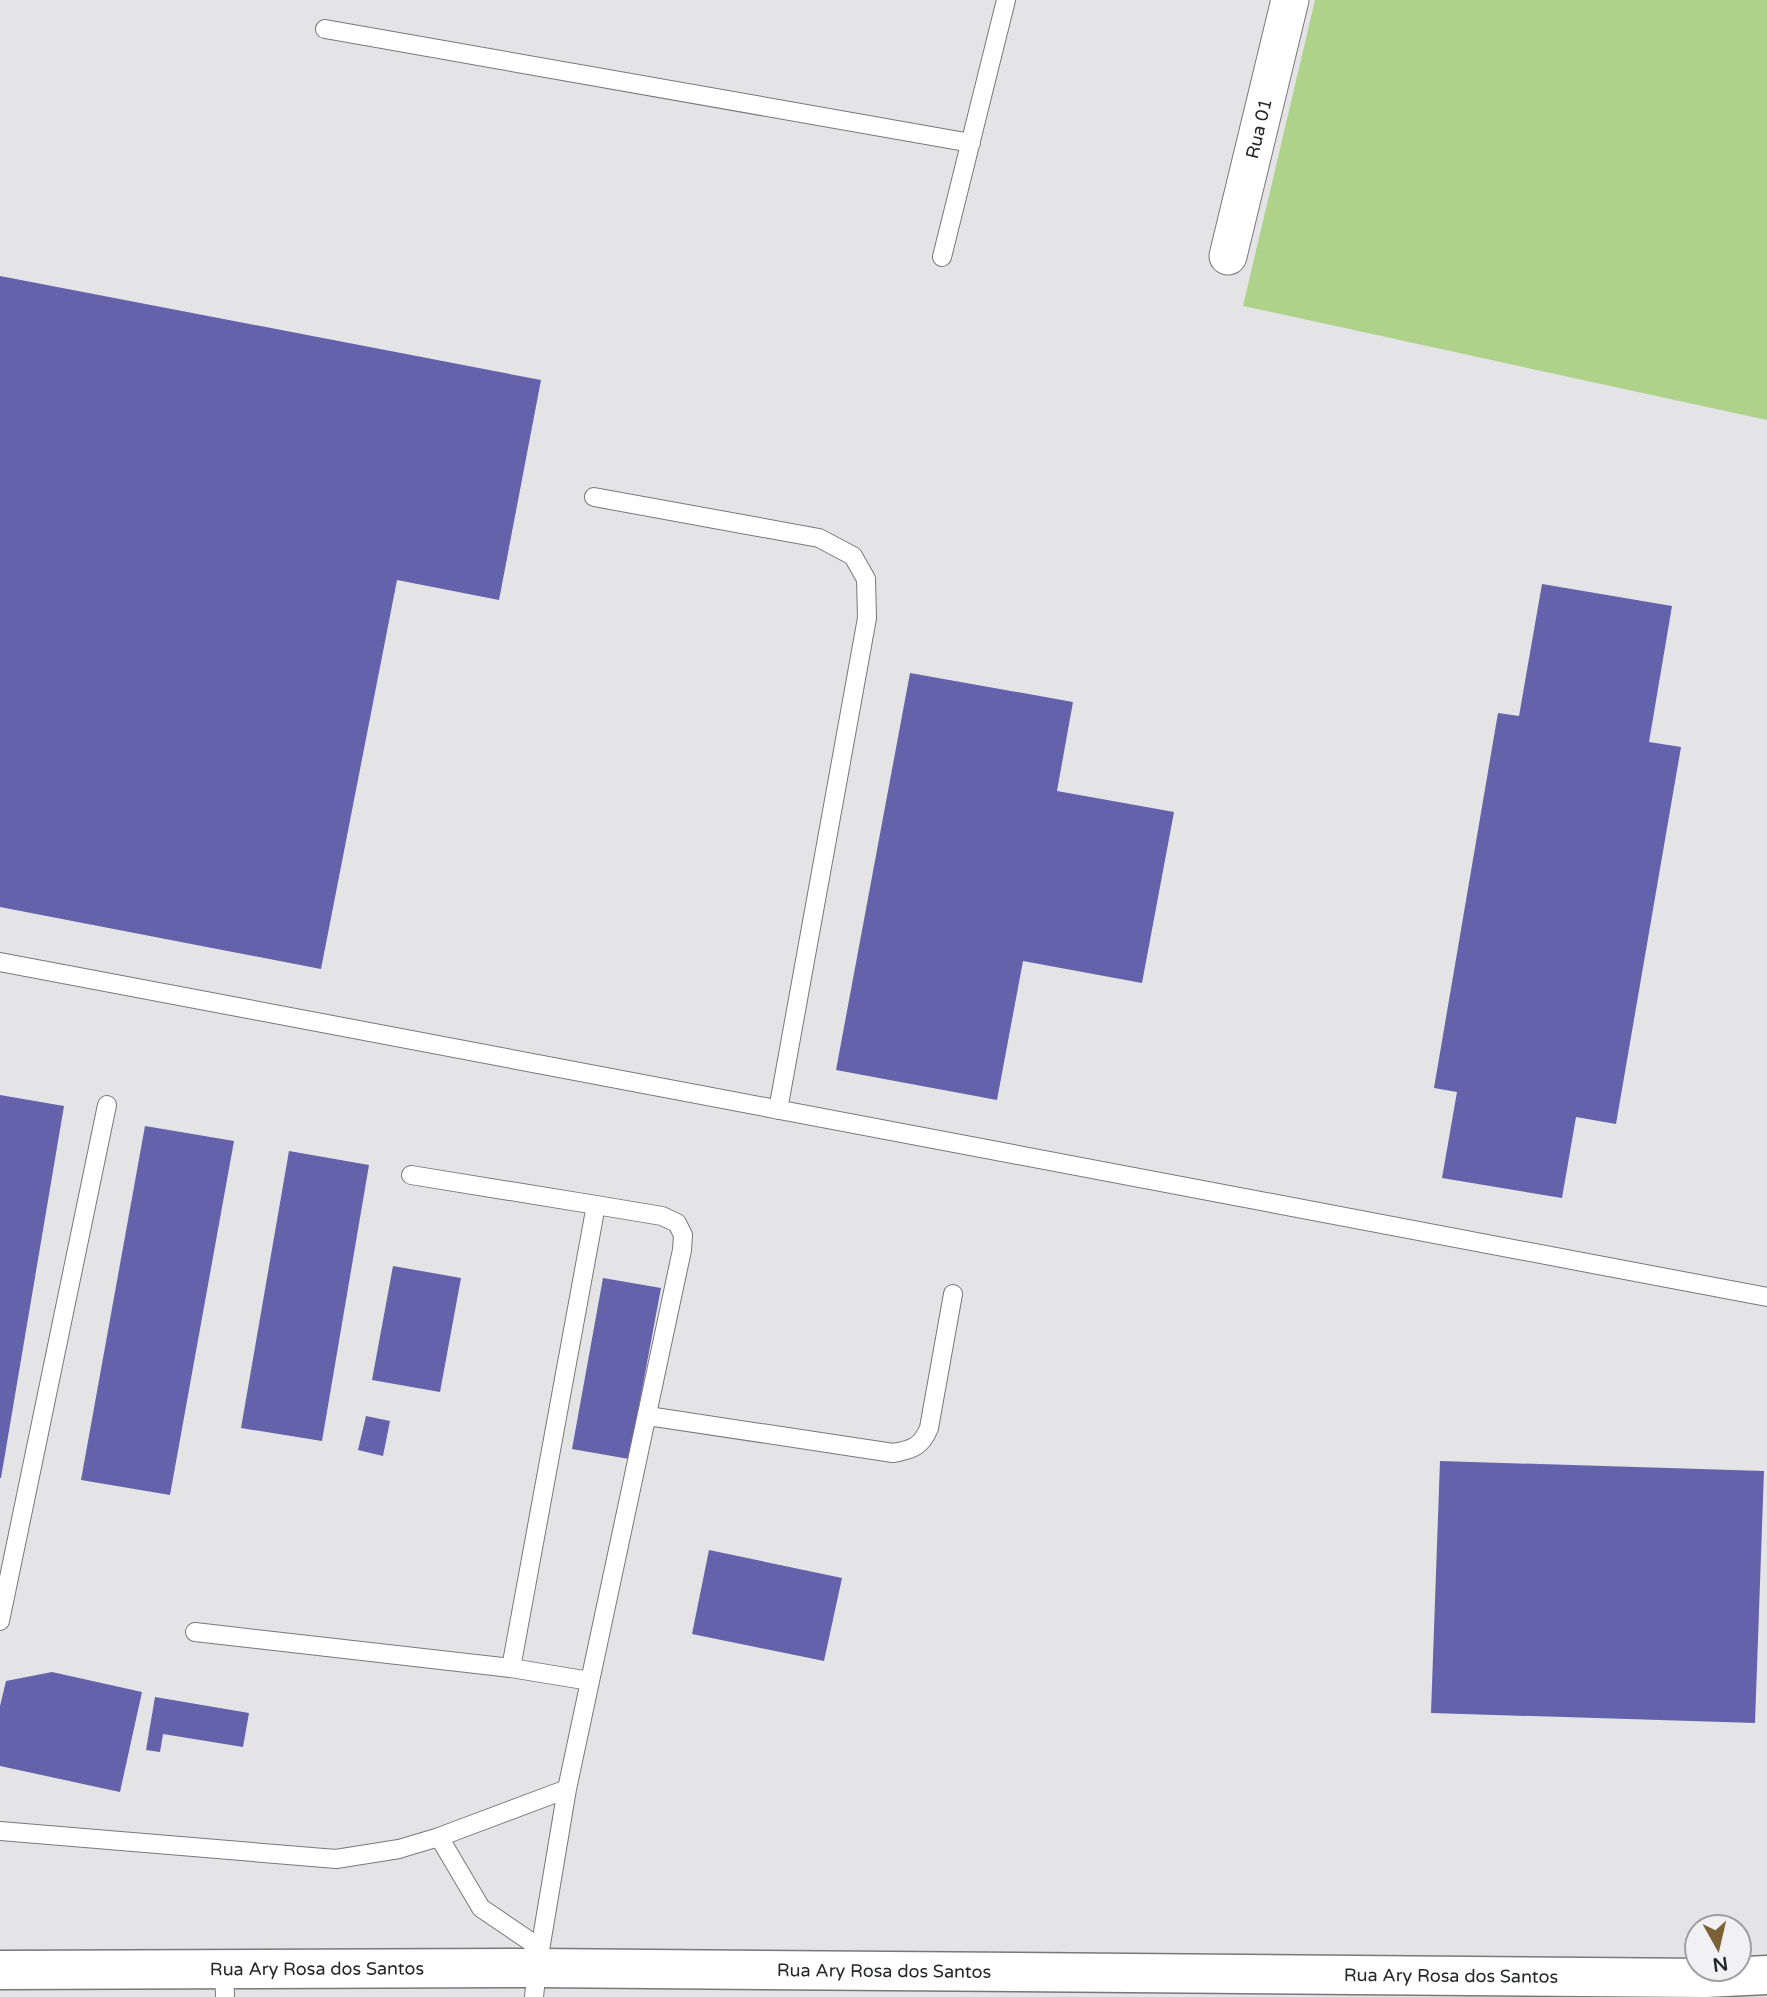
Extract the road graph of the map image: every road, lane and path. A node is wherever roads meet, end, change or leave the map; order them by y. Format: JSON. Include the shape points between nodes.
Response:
{"nodes":[{"id":1,"x":1006,"y":0,"type":"edge"},
{"id":2,"x":1290,"y":0,"type":"edge"},
{"id":3,"x":325,"y":29,"type":"dead end"},
{"id":4,"x":971,"y":143,"type":"junction"},
{"id":5,"x":1228,"y":256,"type":"dead end"},
{"id":6,"x":942,"y":257,"type":"dead end"},
{"id":7,"x":594,"y":496,"type":"dead end"},
{"id":8,"x":0,"y":962,"type":"edge"},
{"id":9,"x":107,"y":1104,"type":"dead end"},
{"id":10,"x":778,"y":1110,"type":"junction"},
{"id":11,"x":411,"y":1175,"type":"dead end"},
{"id":12,"x":596,"y":1205,"type":"junction"},
{"id":13,"x":953,"y":1294,"type":"dead end"},
{"id":14,"x":1767,"y":1297,"type":"edge"},
{"id":15,"x":648,"y":1416,"type":"junction"},
{"id":16,"x":0,"y":1621,"type":"edge"},
{"id":17,"x":195,"y":1632,"type":"dead end"},
{"id":18,"x":511,"y":1668,"type":"junction"},
{"id":19,"x":590,"y":1681,"type":"junction"},
{"id":20,"x":567,"y":1789,"type":"junction"},
{"id":21,"x":0,"y":1831,"type":"edge"},
{"id":22,"x":439,"y":1837,"type":"junction"},
{"id":23,"x":0,"y":1970,"type":"edge"},
{"id":24,"x":537,"y":1971,"type":"edge"},
{"id":25,"x":1767,"y":1975,"type":"edge"},
{"id":26,"x":224,"y":1982,"type":"edge"},
{"id":27,"x":88,"y":1983,"type":"edge"}],
"edges":[{"from":1,"to":4,"type":"lane"},
{"from":2,"to":5,"type":"street","name":"Rua 01"},
{"from":3,"to":4,"type":"lane"},
{"from":4,"to":6,"type":"lane"},
{"from":7,"to":10,"type":"lane","via":[[819,538],[853,556],[866,579],[867,618]]},
{"from":8,"to":10,"type":"lane"},
{"from":9,"to":16,"type":"lane"},
{"from":10,"to":14,"type":"lane"},
{"from":11,"to":12,"type":"lane"},
{"from":12,"to":15,"type":"lane","via":[[662,1216],[677,1223],[683,1235]]},
{"from":12,"to":18,"type":"lane"},
{"from":13,"to":15,"type":"lane","via":[[929,1428],[917,1447],[893,1452]]},
{"from":15,"to":19,"type":"lane"},
{"from":17,"to":18,"type":"lane"},
{"from":18,"to":19,"type":"lane"},
{"from":19,"to":20,"type":"lane"},
{"from":20,"to":22,"type":"lane"},
{"from":20,"to":24,"type":"lane"},
{"from":21,"to":22,"type":"lane","via":[[337,1858],[399,1849]]},
{"from":22,"to":24,"type":"lane","via":[[481,1908]]},
{"from":23,"to":27,"type":"main road","name":"Rua Ary Rosa dos Santos"},
{"from":24,"to":25,"type":"main road","name":"Rua Ary Rosa dos Santos"},
{"from":24,"to":26,"type":"main road","name":"Rua Ary Rosa dos Santos"},
{"from":26,"to":27,"type":"main road","name":"Rua Ary Rosa dos Santos"}]}
